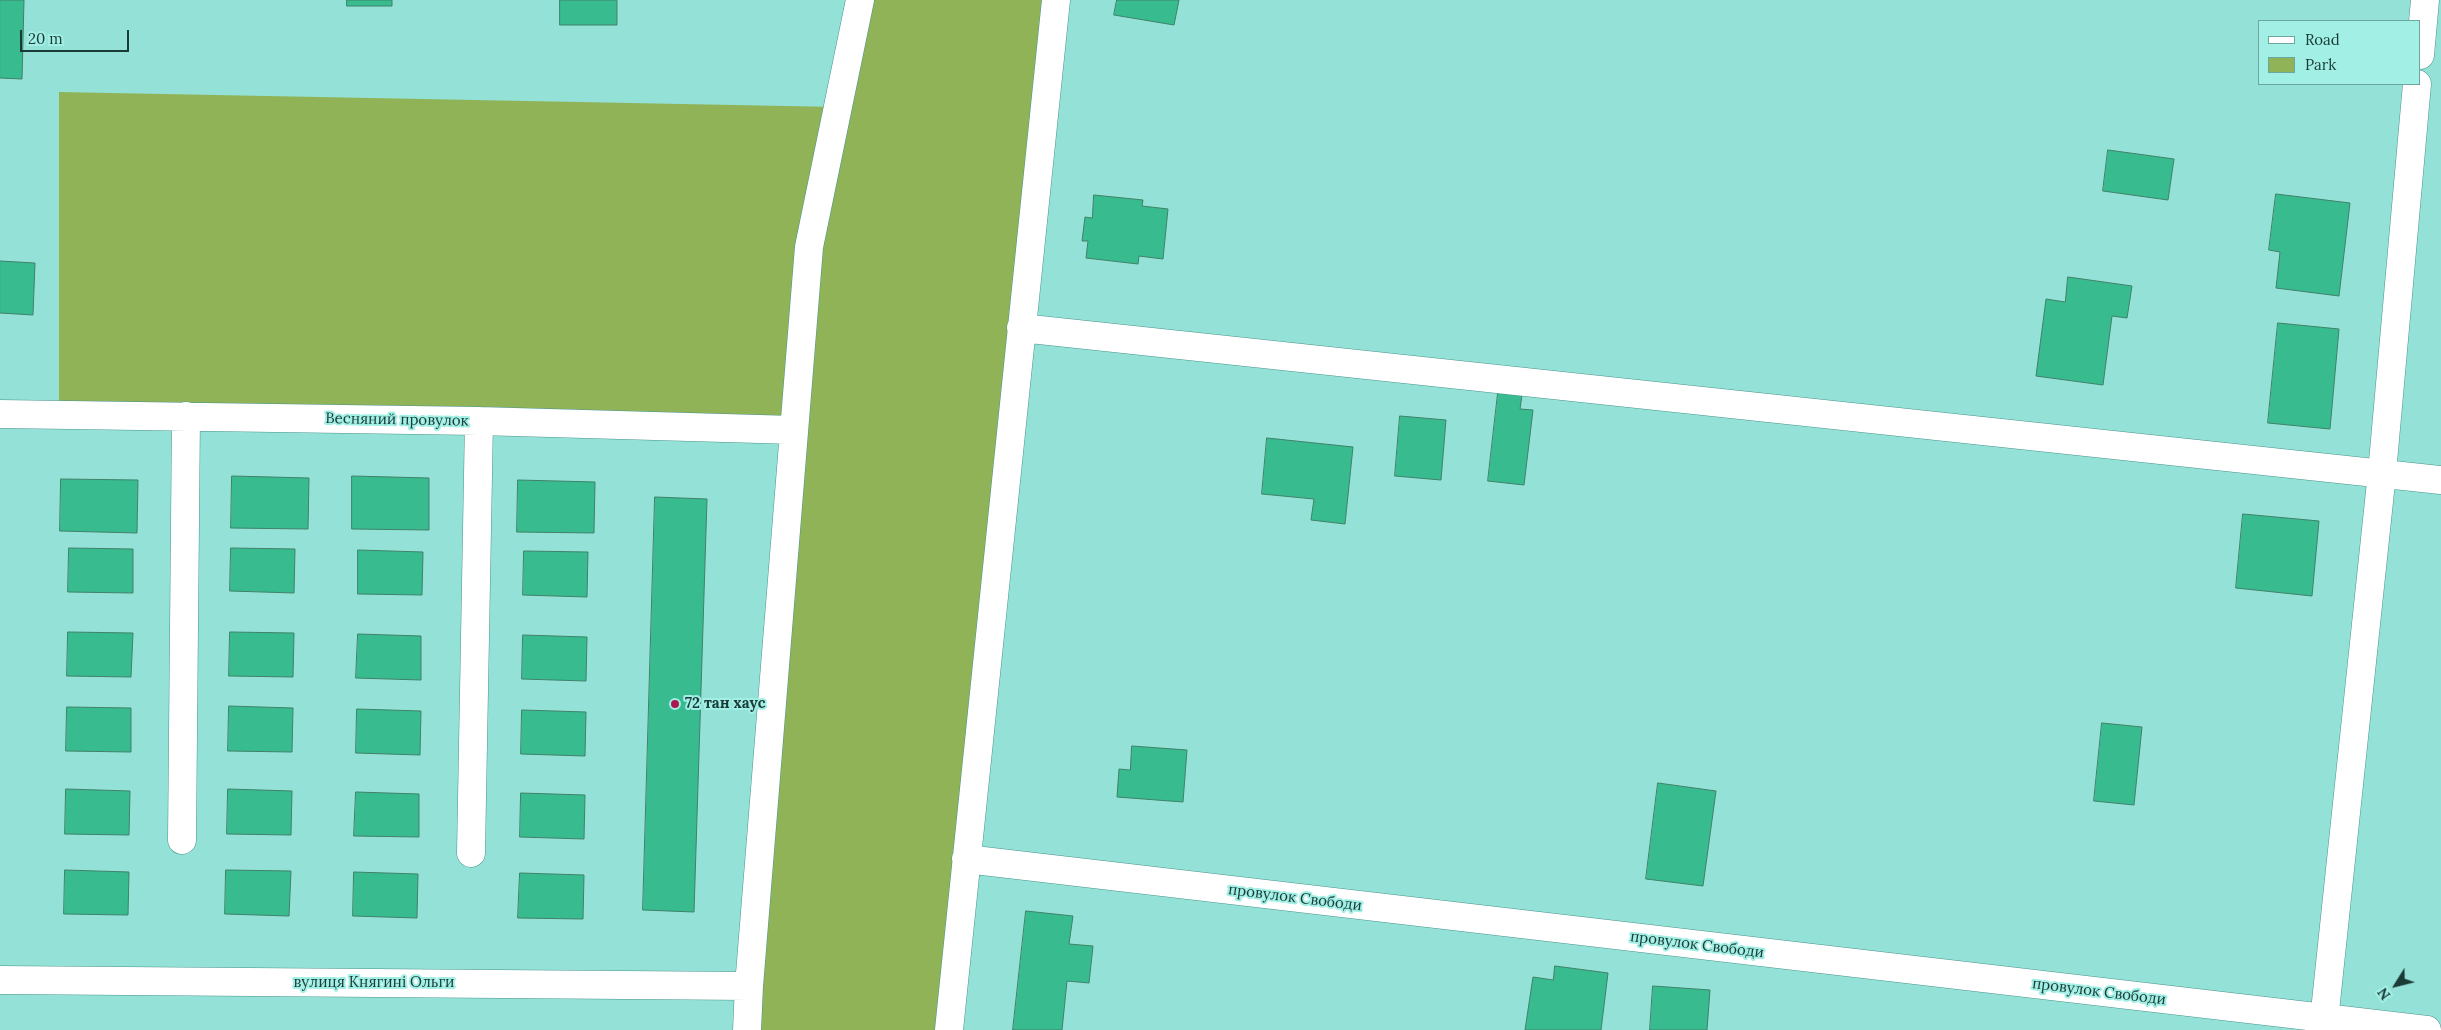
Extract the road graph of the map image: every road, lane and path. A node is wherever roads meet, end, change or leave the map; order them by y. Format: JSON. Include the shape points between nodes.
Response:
{"nodes":[{"id":1,"x":860,"y":0,"type":"edge"},
{"id":2,"x":1056,"y":0,"type":"edge"},
{"id":3,"x":2425,"y":0,"type":"edge"},
{"id":4,"x":2421,"y":43,"type":"edge"},
{"id":5,"x":2417,"y":85,"type":"edge"},
{"id":6,"x":1021,"y":328,"type":"junction"},
{"id":7,"x":0,"y":414,"type":"edge"},
{"id":8,"x":186,"y":416,"type":"junction"},
{"id":9,"x":479,"y":421,"type":"junction"},
{"id":10,"x":794,"y":430,"type":"junction"},
{"id":11,"x":2382,"y":473,"type":"junction"},
{"id":12,"x":2441,"y":480,"type":"edge"},
{"id":13,"x":182,"y":840,"type":"dead end"},
{"id":14,"x":471,"y":853,"type":"dead end"},
{"id":15,"x":966,"y":859,"type":"junction"},
{"id":16,"x":0,"y":980,"type":"edge"},
{"id":17,"x":749,"y":986,"type":"junction"},
{"id":18,"x":2324,"y":1024,"type":"edge"},
{"id":19,"x":747,"y":1030,"type":"edge"},
{"id":20,"x":948,"y":1030,"type":"edge"},
{"id":21,"x":2428,"y":1030,"type":"edge"}],
"edges":[{"from":1,"to":10,"type":"street","via":[[809,247]]},
{"from":2,"to":6,"type":"street"},
{"from":3,"to":4,"type":"street"},
{"from":5,"to":11,"type":"street"},
{"from":6,"to":11,"type":"street"},
{"from":6,"to":15,"type":"street"},
{"from":7,"to":8,"type":"street","name":"Весняний провулок"},
{"from":8,"to":9,"type":"street","name":"Весняний провулок"},
{"from":8,"to":13,"type":"street"},
{"from":9,"to":10,"type":"street","name":"Весняний провулок"},
{"from":9,"to":14,"type":"street"},
{"from":10,"to":17,"type":"street"},
{"from":11,"to":12,"type":"street"},
{"from":11,"to":18,"type":"street"},
{"from":15,"to":18,"type":"street","name":"провулок Свободи"},
{"from":15,"to":20,"type":"street"},
{"from":16,"to":17,"type":"street"},
{"from":17,"to":19,"type":"street"},
{"from":18,"to":21,"type":"street","name":"провулок Свободи"}]}
